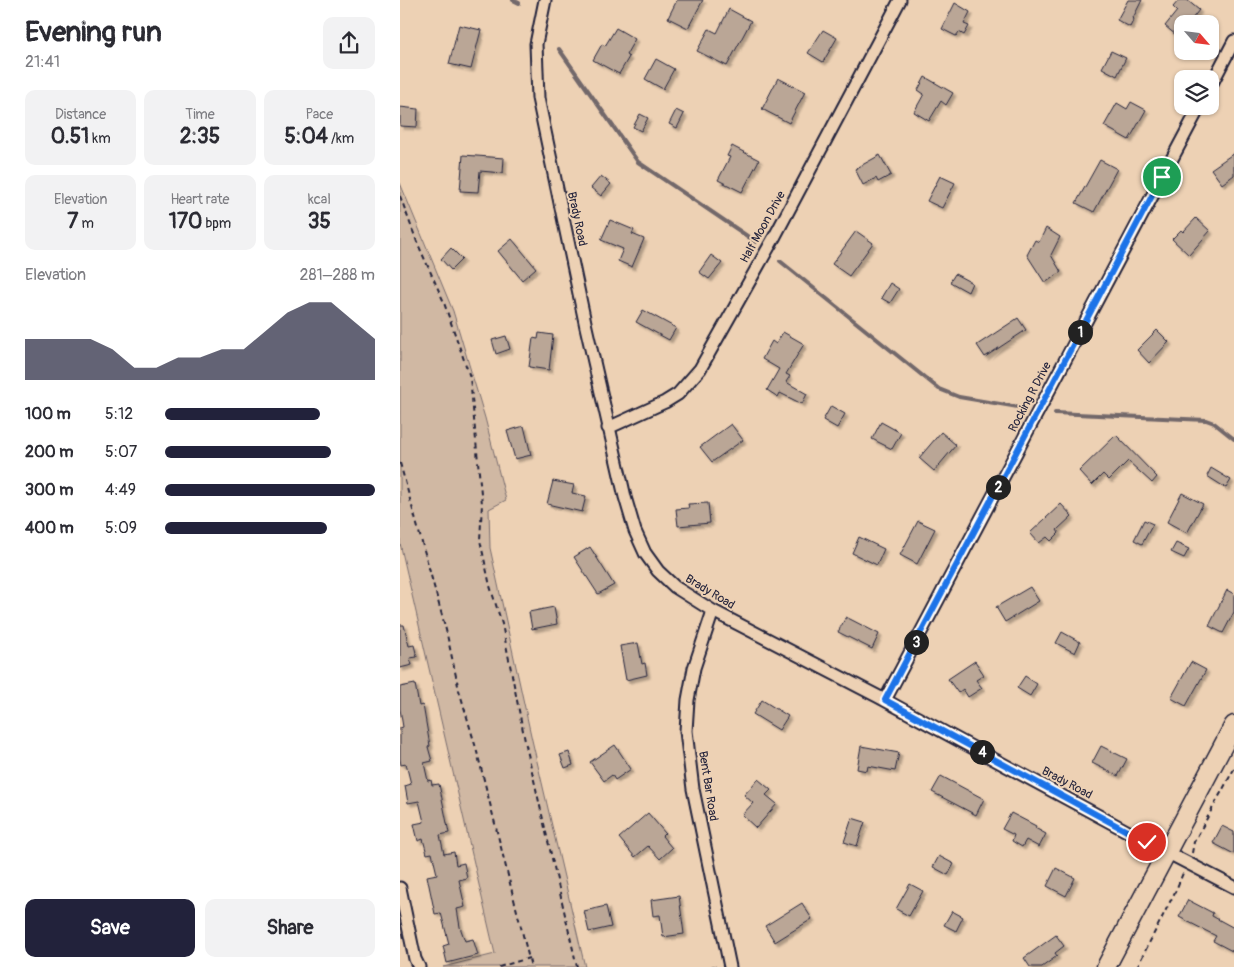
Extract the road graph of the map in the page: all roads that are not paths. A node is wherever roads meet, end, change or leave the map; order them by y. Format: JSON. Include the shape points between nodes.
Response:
{"nodes":[{"id":1,"x":545,"y":0,"type":"edge"},
{"id":2,"x":900,"y":0,"type":"edge"},
{"id":3,"x":1234,"y":41,"type":"edge"},
{"id":4,"x":1219,"y":70,"type":"edge"},
{"id":5,"x":1195,"y":115,"type":"edge"},
{"id":6,"x":608,"y":428,"type":"junction"},
{"id":7,"x":713,"y":611,"type":"junction"},
{"id":8,"x":885,"y":700,"type":"junction"},
{"id":9,"x":1234,"y":725,"type":"edge"},
{"id":10,"x":1167,"y":851,"type":"junction"},
{"id":11,"x":1234,"y":887,"type":"edge"},
{"id":12,"x":400,"y":888,"type":"edge"},
{"id":13,"x":418,"y":967,"type":"edge"},
{"id":14,"x":730,"y":967,"type":"edge"},
{"id":15,"x":1106,"y":967,"type":"edge"}],
"edges":[{"from":1,"to":6,"type":"street","name":"Brady Road","via":[[536,44],[538,98]]},
{"from":2,"to":6,"type":"street","name":"Half Moon Drive","via":[[700,369],[678,394]]},
{"from":3,"to":4,"type":"street"},
{"from":5,"to":8,"type":"street","name":"Rocking R Drive"},
{"from":6,"to":7,"type":"street","name":"Brady Road","via":[[635,531],[645,553],[675,587]]},
{"from":7,"to":8,"type":"street","name":"Brady Road"},
{"from":7,"to":14,"type":"street","name":"Bent Bar Road","via":[[694,668],[686,731],[693,789]]},
{"from":8,"to":10,"type":"street","name":"Brady Road"},
{"from":9,"to":10,"type":"main road"},
{"from":10,"to":11,"type":"street","name":"Brady Road"},
{"from":10,"to":15,"type":"main road"},
{"from":12,"to":13,"type":"street"}]}
